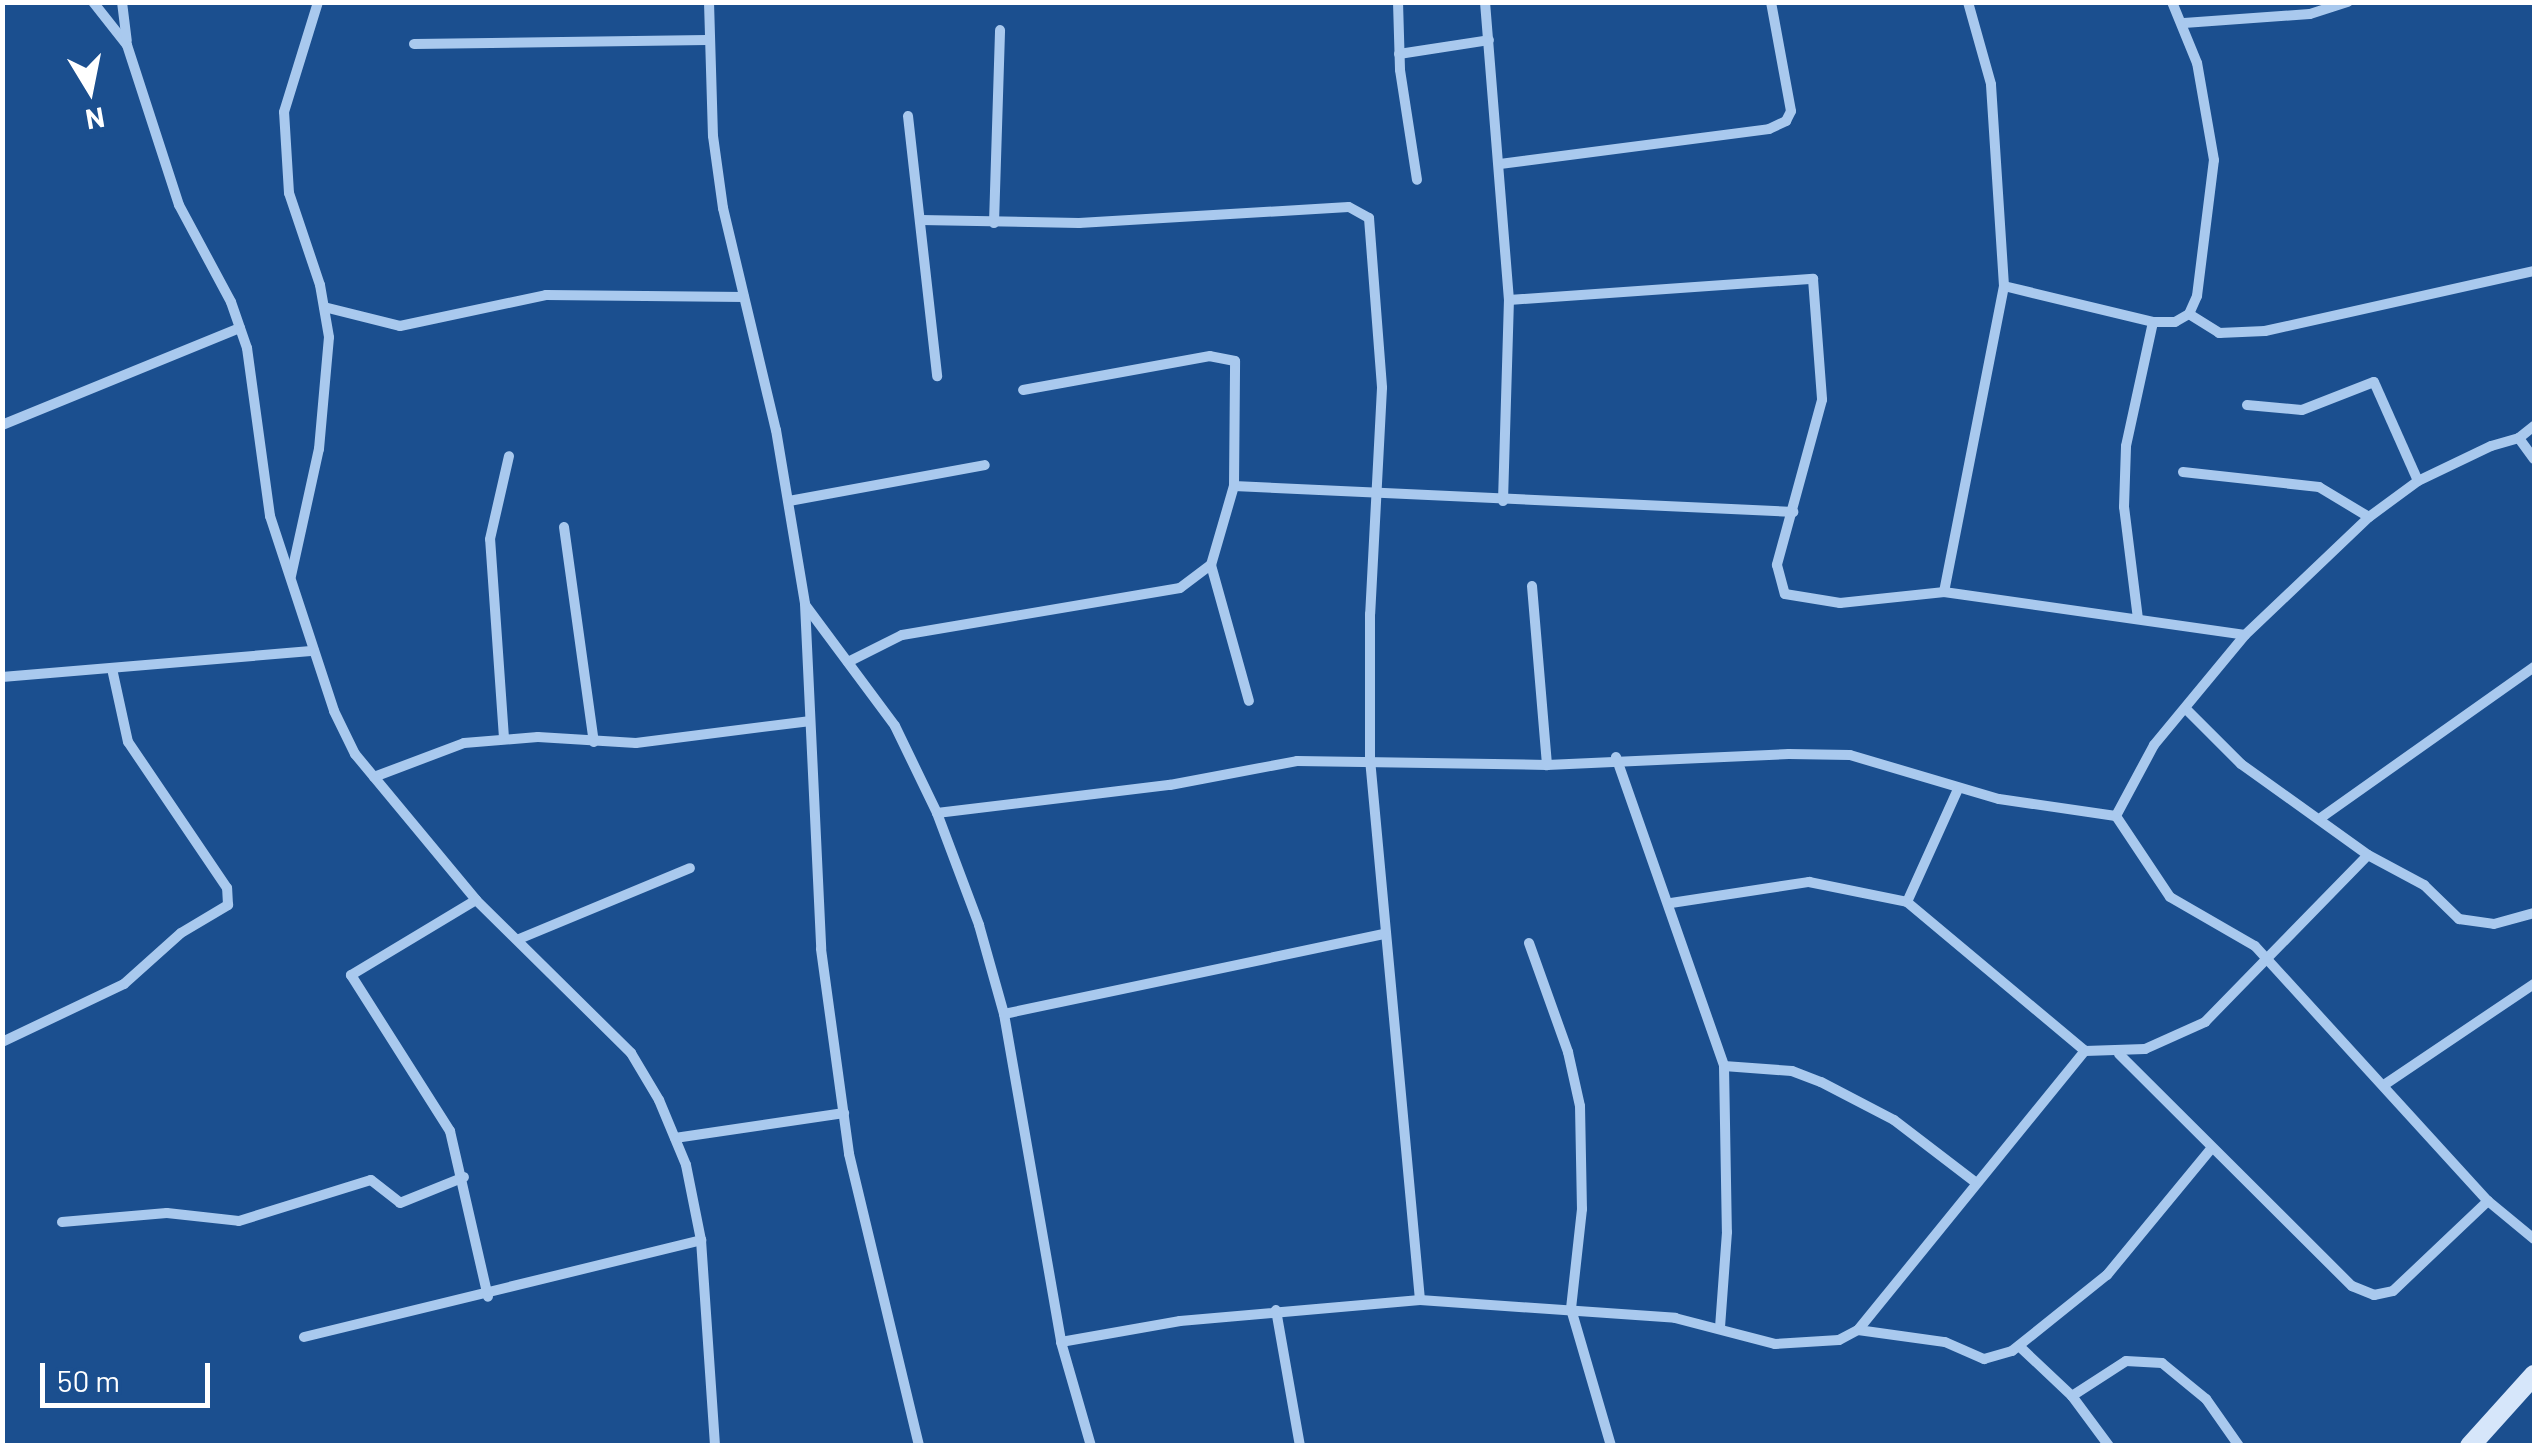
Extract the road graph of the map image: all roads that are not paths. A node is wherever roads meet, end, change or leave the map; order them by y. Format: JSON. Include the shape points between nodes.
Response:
{"nodes":[{"id":1,"x":92,"y":2,"type":"edge"},
{"id":2,"x":122,"y":2,"type":"edge"},
{"id":3,"x":318,"y":2,"type":"edge"},
{"id":4,"x":709,"y":2,"type":"edge"},
{"id":5,"x":1398,"y":2,"type":"edge"},
{"id":6,"x":1485,"y":2,"type":"edge"},
{"id":7,"x":1772,"y":2,"type":"edge"},
{"id":8,"x":1968,"y":2,"type":"edge"},
{"id":9,"x":2172,"y":2,"type":"edge"},
{"id":10,"x":2348,"y":2,"type":"edge"},
{"id":11,"x":2184,"y":23,"type":"junction"},
{"id":12,"x":1000,"y":30,"type":"dead end"},
{"id":13,"x":707,"y":40,"type":"junction"},
{"id":14,"x":1489,"y":40,"type":"junction"},
{"id":15,"x":414,"y":44,"type":"dead end"},
{"id":16,"x":127,"y":45,"type":"junction"},
{"id":17,"x":1399,"y":54,"type":"junction"},
{"id":18,"x":908,"y":116,"type":"dead end"},
{"id":19,"x":1500,"y":164,"type":"junction"},
{"id":20,"x":1417,"y":180,"type":"dead end"},
{"id":21,"x":921,"y":220,"type":"junction"},
{"id":22,"x":994,"y":224,"type":"junction"},
{"id":23,"x":2534,"y":271,"type":"edge"},
{"id":24,"x":2004,"y":286,"type":"junction"},
{"id":25,"x":744,"y":298,"type":"junction"},
{"id":26,"x":1509,"y":300,"type":"junction"},
{"id":27,"x":324,"y":307,"type":"junction"},
{"id":28,"x":2189,"y":314,"type":"junction"},
{"id":29,"x":2153,"y":322,"type":"junction"},
{"id":30,"x":240,"y":328,"type":"junction"},
{"id":31,"x":937,"y":376,"type":"dead end"},
{"id":32,"x":1023,"y":390,"type":"dead end"},
{"id":33,"x":2248,"y":405,"type":"dead end"},
{"id":34,"x":2,"y":426,"type":"edge"},
{"id":35,"x":2534,"y":426,"type":"edge"},
{"id":36,"x":2519,"y":438,"type":"junction"},
{"id":37,"x":509,"y":456,"type":"dead end"},
{"id":38,"x":2534,"y":459,"type":"edge"},
{"id":39,"x":985,"y":465,"type":"dead end"},
{"id":40,"x":2183,"y":472,"type":"dead end"},
{"id":41,"x":2418,"y":480,"type":"junction"},
{"id":42,"x":1234,"y":486,"type":"junction"},
{"id":43,"x":1378,"y":494,"type":"junction"},
{"id":44,"x":789,"y":501,"type":"junction"},
{"id":45,"x":1503,"y":501,"type":"junction"},
{"id":46,"x":1793,"y":512,"type":"junction"},
{"id":47,"x":2368,"y":516,"type":"junction"},
{"id":48,"x":564,"y":527,"type":"dead end"},
{"id":49,"x":1211,"y":565,"type":"junction"},
{"id":50,"x":290,"y":578,"type":"junction"},
{"id":51,"x":1532,"y":586,"type":"dead end"},
{"id":52,"x":1944,"y":592,"type":"junction"},
{"id":53,"x":805,"y":604,"type":"junction"},
{"id":54,"x":2138,"y":619,"type":"junction"},
{"id":55,"x":2245,"y":635,"type":"junction"},
{"id":56,"x":314,"y":651,"type":"junction"},
{"id":57,"x":848,"y":662,"type":"junction"},
{"id":58,"x":2534,"y":667,"type":"edge"},
{"id":59,"x":112,"y":673,"type":"junction"},
{"id":60,"x":2,"y":677,"type":"edge"},
{"id":61,"x":1249,"y":702,"type":"dead end"},
{"id":62,"x":2186,"y":709,"type":"junction"},
{"id":63,"x":809,"y":721,"type":"junction"},
{"id":64,"x":504,"y":738,"type":"junction"},
{"id":65,"x":594,"y":742,"type":"junction"},
{"id":66,"x":1616,"y":757,"type":"junction"},
{"id":67,"x":1370,"y":759,"type":"junction"},
{"id":68,"x":1547,"y":765,"type":"junction"},
{"id":69,"x":374,"y":778,"type":"junction"},
{"id":70,"x":1958,"y":789,"type":"junction"},
{"id":71,"x":938,"y":813,"type":"junction"},
{"id":72,"x":2116,"y":816,"type":"junction"},
{"id":73,"x":2322,"y":817,"type":"junction"},
{"id":74,"x":2368,"y":855,"type":"junction"},
{"id":75,"x":690,"y":868,"type":"dead end"},
{"id":76,"x":476,"y":900,"type":"junction"},
{"id":77,"x":1907,"y":902,"type":"junction"},
{"id":78,"x":1671,"y":903,"type":"junction"},
{"id":79,"x":2534,"y":913,"type":"edge"},
{"id":80,"x":1384,"y":934,"type":"junction"},
{"id":81,"x":520,"y":939,"type":"junction"},
{"id":82,"x":1529,"y":943,"type":"dead end"},
{"id":83,"x":2268,"y":964,"type":"junction"},
{"id":84,"x":2534,"y":984,"type":"edge"},
{"id":85,"x":1004,"y":1014,"type":"junction"},
{"id":86,"x":2,"y":1042,"type":"edge"},
{"id":87,"x":2085,"y":1052,"type":"junction"},
{"id":88,"x":2119,"y":1054,"type":"junction"},
{"id":89,"x":1724,"y":1066,"type":"junction"},
{"id":90,"x":2384,"y":1086,"type":"junction"},
{"id":91,"x":844,"y":1113,"type":"junction"},
{"id":92,"x":675,"y":1138,"type":"junction"},
{"id":93,"x":2212,"y":1148,"type":"junction"},
{"id":94,"x":464,"y":1178,"type":"junction"},
{"id":95,"x":1975,"y":1182,"type":"junction"},
{"id":96,"x":2488,"y":1200,"type":"junction"},
{"id":97,"x":62,"y":1222,"type":"dead end"},
{"id":98,"x":2534,"y":1239,"type":"edge"},
{"id":99,"x":701,"y":1240,"type":"junction"},
{"id":100,"x":488,"y":1297,"type":"junction"},
{"id":101,"x":1420,"y":1300,"type":"junction"},
{"id":102,"x":1276,"y":1310,"type":"junction"},
{"id":103,"x":1571,"y":1310,"type":"junction"},
{"id":104,"x":1720,"y":1327,"type":"junction"},
{"id":105,"x":1858,"y":1330,"type":"junction"},
{"id":106,"x":304,"y":1337,"type":"dead end"},
{"id":107,"x":1062,"y":1342,"type":"junction"},
{"id":108,"x":2018,"y":1346,"type":"junction"},
{"id":109,"x":2534,"y":1374,"type":"edge"},
{"id":110,"x":2072,"y":1396,"type":"junction"},
{"id":111,"x":715,"y":1446,"type":"edge"},
{"id":112,"x":918,"y":1446,"type":"edge"},
{"id":113,"x":1091,"y":1446,"type":"edge"},
{"id":114,"x":1300,"y":1446,"type":"edge"},
{"id":115,"x":1611,"y":1446,"type":"edge"},
{"id":116,"x":2109,"y":1446,"type":"edge"},
{"id":117,"x":2240,"y":1446,"type":"edge"},
{"id":118,"x":2470,"y":1446,"type":"edge"}],
"edges":[{"from":1,"to":16,"type":"street"},
{"from":2,"to":16,"type":"street"},
{"from":3,"to":27,"type":"street","via":[[284,112],[283,157]]},
{"from":4,"to":13,"type":"street"},
{"from":5,"to":17,"type":"street"},
{"from":6,"to":14,"type":"street"},
{"from":7,"to":19,"type":"street","via":[[1792,110],[1786,122]]},
{"from":8,"to":24,"type":"street","via":[[1991,84]]},
{"from":9,"to":11,"type":"street"},
{"from":10,"to":11,"type":"street","via":[[2320,12]]},
{"from":11,"to":28,"type":"street","via":[[2209,109],[2214,160],[2210,220]]},
{"from":12,"to":22,"type":"street"},
{"from":13,"to":15,"type":"street"},
{"from":13,"to":25,"type":"street","via":[[715,154]]},
{"from":14,"to":17,"type":"street"},
{"from":14,"to":19,"type":"street"},
{"from":16,"to":30,"type":"street","via":[[179,205]]},
{"from":17,"to":20,"type":"street"},
{"from":18,"to":21,"type":"street"},
{"from":19,"to":26,"type":"street"},
{"from":21,"to":22,"type":"street"},
{"from":21,"to":31,"type":"street"},
{"from":22,"to":43,"type":"street","via":[[1361,209],[1372,230],[1379,318]]},
{"from":23,"to":28,"type":"street","via":[[2265,332],[2219,333]]},
{"from":24,"to":29,"type":"street"},
{"from":24,"to":52,"type":"street"},
{"from":25,"to":27,"type":"street","via":[[546,295],[400,326]]},
{"from":25,"to":44,"type":"street"},
{"from":26,"to":45,"type":"street"},
{"from":26,"to":46,"type":"street","via":[[1814,279],[1822,400]]},
{"from":27,"to":50,"type":"street","via":[[328,393]]},
{"from":28,"to":29,"type":"street"},
{"from":29,"to":54,"type":"street","via":[[2126,446],[2124,507]]},
{"from":30,"to":34,"type":"street"},
{"from":30,"to":50,"type":"street","via":[[270,516]]},
{"from":32,"to":42,"type":"street","via":[[1210,356],[1234,361]]},
{"from":33,"to":41,"type":"street","via":[[2302,410],[2374,382]]},
{"from":35,"to":36,"type":"street"},
{"from":36,"to":38,"type":"street"},
{"from":36,"to":41,"type":"street","via":[[2457,458]]},
{"from":37,"to":64,"type":"street","via":[[490,539]]},
{"from":39,"to":44,"type":"street"},
{"from":40,"to":47,"type":"street","via":[[2319,487]]},
{"from":41,"to":47,"type":"street"},
{"from":42,"to":43,"type":"street"},
{"from":42,"to":49,"type":"street"},
{"from":43,"to":45,"type":"street"},
{"from":43,"to":67,"type":"street"},
{"from":44,"to":53,"type":"street"},
{"from":45,"to":46,"type":"street"},
{"from":46,"to":52,"type":"street","via":[[1776,566],[1786,594],[1840,602]]},
{"from":47,"to":55,"type":"street"},
{"from":48,"to":65,"type":"street"},
{"from":49,"to":57,"type":"street","via":[[1180,588],[902,635]]},
{"from":49,"to":61,"type":"street"},
{"from":50,"to":56,"type":"street"},
{"from":51,"to":68,"type":"street"},
{"from":52,"to":54,"type":"street"},
{"from":53,"to":57,"type":"street"},
{"from":53,"to":63,"type":"street"},
{"from":54,"to":55,"type":"street"},
{"from":55,"to":62,"type":"street"},
{"from":56,"to":59,"type":"street"},
{"from":56,"to":69,"type":"street","via":[[334,712]]},
{"from":57,"to":71,"type":"street","via":[[895,726]]},
{"from":58,"to":73,"type":"street"},
{"from":59,"to":60,"type":"street"},
{"from":59,"to":86,"type":"street","via":[[128,742],[227,888],[228,904],[181,933],[124,984]]},
{"from":62,"to":72,"type":"street","via":[[2134,775]]},
{"from":62,"to":73,"type":"street","via":[[2240,764]]},
{"from":63,"to":65,"type":"street"},
{"from":63,"to":91,"type":"street","via":[[821,950]]},
{"from":64,"to":65,"type":"street"},
{"from":64,"to":69,"type":"street","via":[[464,742]]},
{"from":66,"to":68,"type":"street"},
{"from":66,"to":70,"type":"street","via":[[1850,755],[1908,768]]},
{"from":66,"to":78,"type":"street"},
{"from":67,"to":68,"type":"street"},
{"from":67,"to":71,"type":"street","via":[[1297,760],[1170,785]]},
{"from":67,"to":80,"type":"street"},
{"from":69,"to":76,"type":"street"},
{"from":70,"to":72,"type":"street"},
{"from":70,"to":77,"type":"street"},
{"from":71,"to":85,"type":"street"},
{"from":72,"to":83,"type":"street","via":[[2170,897],[2189,913],[2239,932]]},
{"from":73,"to":74,"type":"street"},
{"from":74,"to":79,"type":"street","via":[[2424,885],[2459,919],[2494,924]]},
{"from":74,"to":83,"type":"street"},
{"from":75,"to":81,"type":"street"},
{"from":76,"to":81,"type":"street"},
{"from":76,"to":94,"type":"street","via":[[351,975],[424,1084],[450,1131]]},
{"from":77,"to":78,"type":"street","via":[[1809,882]]},
{"from":77,"to":87,"type":"street"},
{"from":78,"to":89,"type":"street"},
{"from":80,"to":85,"type":"street"},
{"from":80,"to":101,"type":"street"},
{"from":81,"to":92,"type":"street","via":[[631,1053]]},
{"from":82,"to":103,"type":"street","via":[[1580,1106],[1582,1209]]},
{"from":83,"to":88,"type":"street","via":[[2205,1022],[2172,1040]]},
{"from":83,"to":90,"type":"street"},
{"from":84,"to":90,"type":"street"},
{"from":85,"to":107,"type":"street"},
{"from":87,"to":88,"type":"street"},
{"from":87,"to":95,"type":"street"},
{"from":88,"to":93,"type":"street"},
{"from":89,"to":95,"type":"street","via":[[1792,1071],[1821,1082],[1894,1120]]},
{"from":89,"to":104,"type":"street","via":[[1727,1232]]},
{"from":90,"to":96,"type":"street"},
{"from":91,"to":92,"type":"street"},
{"from":91,"to":112,"type":"street"},
{"from":92,"to":99,"type":"street"},
{"from":93,"to":96,"type":"street","via":[[2352,1286],[2374,1295],[2408,1279]]},
{"from":93,"to":108,"type":"street","via":[[2107,1274]]},
{"from":94,"to":97,"type":"street","via":[[400,1204],[371,1180],[240,1221],[167,1213]]},
{"from":94,"to":100,"type":"street"},
{"from":95,"to":105,"type":"street"},
{"from":96,"to":98,"type":"street"},
{"from":99,"to":100,"type":"street"},
{"from":99,"to":111,"type":"street"},
{"from":100,"to":106,"type":"street"},
{"from":101,"to":102,"type":"street"},
{"from":101,"to":103,"type":"street"},
{"from":102,"to":107,"type":"street"},
{"from":102,"to":114,"type":"street"},
{"from":103,"to":104,"type":"street"},
{"from":103,"to":115,"type":"street"},
{"from":104,"to":105,"type":"street","via":[[1775,1344],[1840,1340]]},
{"from":105,"to":108,"type":"street","via":[[1945,1342],[1984,1359]]},
{"from":107,"to":113,"type":"street"},
{"from":108,"to":110,"type":"street"},
{"from":109,"to":118,"type":"main road"},
{"from":110,"to":116,"type":"street"},
{"from":110,"to":117,"type":"street","via":[[2126,1361],[2162,1362],[2206,1399]]}]}
